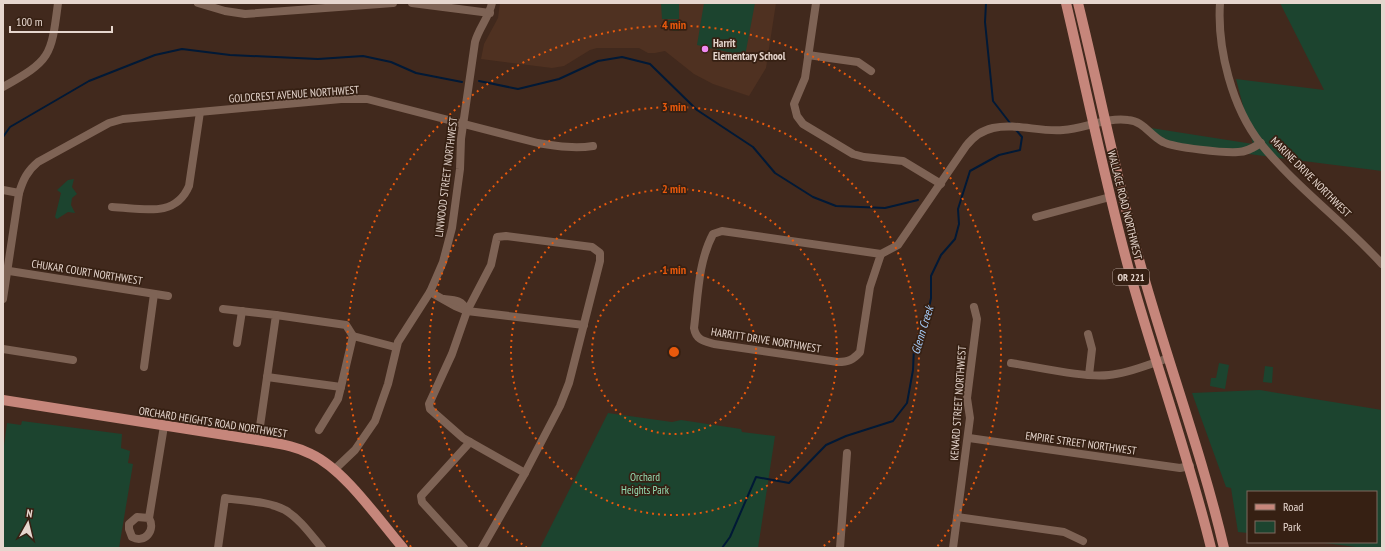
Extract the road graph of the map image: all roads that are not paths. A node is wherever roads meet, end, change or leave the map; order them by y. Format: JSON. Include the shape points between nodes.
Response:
{"nodes":[{"id":1,"x":58,"y":3,"type":"edge"},
{"id":2,"x":198,"y":3,"type":"edge"},
{"id":3,"x":393,"y":3,"type":"edge"},
{"id":4,"x":412,"y":3,"type":"edge"},
{"id":5,"x":492,"y":3,"type":"edge"},
{"id":6,"x":816,"y":3,"type":"edge"},
{"id":7,"x":1066,"y":3,"type":"edge"},
{"id":8,"x":1078,"y":3,"type":"edge"},
{"id":9,"x":1220,"y":3,"type":"edge"},
{"id":10,"x":490,"y":13,"type":"junction"},
{"id":11,"x":808,"y":55,"type":"junction"},
{"id":12,"x":871,"y":71,"type":"dead end"},
{"id":13,"x":3,"y":87,"type":"edge"},
{"id":14,"x":200,"y":112,"type":"junction"},
{"id":15,"x":1104,"y":122,"type":"junction"},
{"id":16,"x":463,"y":124,"type":"junction"},
{"id":17,"x":1092,"y":124,"type":"junction"},
{"id":18,"x":1261,"y":143,"type":"junction"},
{"id":19,"x":593,"y":146,"type":"dead end"},
{"id":20,"x":941,"y":184,"type":"junction"},
{"id":21,"x":3,"y":190,"type":"edge"},
{"id":22,"x":19,"y":193,"type":"junction"},
{"id":23,"x":1110,"y":197,"type":"junction"},
{"id":24,"x":112,"y":207,"type":"dead end"},
{"id":25,"x":1036,"y":217,"type":"dead end"},
{"id":26,"x":881,"y":254,"type":"junction"},
{"id":27,"x":1382,"y":264,"type":"edge"},
{"id":28,"x":5,"y":271,"type":"edge"},
{"id":29,"x":430,"y":292,"type":"junction"},
{"id":30,"x":154,"y":294,"type":"junction"},
{"id":31,"x":168,"y":296,"type":"dead end"},
{"id":32,"x":3,"y":299,"type":"edge"},
{"id":33,"x":974,"y":308,"type":"dead end"},
{"id":34,"x":223,"y":309,"type":"dead end"},
{"id":35,"x":242,"y":311,"type":"junction"},
{"id":36,"x":467,"y":311,"type":"junction"},
{"id":37,"x":276,"y":315,"type":"junction"},
{"id":38,"x":584,"y":325,"type":"junction"},
{"id":39,"x":1088,"y":334,"type":"dead end"},
{"id":40,"x":353,"y":336,"type":"junction"},
{"id":41,"x":237,"y":343,"type":"dead end"},
{"id":42,"x":395,"y":347,"type":"junction"},
{"id":43,"x":3,"y":349,"type":"edge"},
{"id":44,"x":1169,"y":358,"type":"junction"},
{"id":45,"x":73,"y":360,"type":"dead end"},
{"id":46,"x":1157,"y":362,"type":"junction"},
{"id":47,"x":1011,"y":363,"type":"dead end"},
{"id":48,"x":144,"y":367,"type":"dead end"},
{"id":49,"x":1089,"y":374,"type":"junction"},
{"id":50,"x":267,"y":377,"type":"junction"},
{"id":51,"x":341,"y":387,"type":"junction"},
{"id":52,"x":3,"y":400,"type":"edge"},
{"id":53,"x":164,"y":426,"type":"junction"},
{"id":54,"x":319,"y":430,"type":"dead end"},
{"id":55,"x":969,"y":438,"type":"junction"},
{"id":56,"x":258,"y":440,"type":"junction"},
{"id":57,"x":470,"y":442,"type":"junction"},
{"id":58,"x":847,"y":453,"type":"dead end"},
{"id":59,"x":1190,"y":466,"type":"junction"},
{"id":60,"x":334,"y":470,"type":"junction"},
{"id":61,"x":525,"y":473,"type":"junction"},
{"id":62,"x":957,"y":517,"type":"junction"},
{"id":63,"x":149,"y":518,"type":"dead end"},
{"id":64,"x":1083,"y":541,"type":"dead end"},
{"id":65,"x":218,"y":548,"type":"edge"},
{"id":66,"x":322,"y":548,"type":"edge"},
{"id":67,"x":403,"y":548,"type":"edge"},
{"id":68,"x":464,"y":548,"type":"edge"},
{"id":69,"x":482,"y":548,"type":"edge"},
{"id":70,"x":840,"y":548,"type":"edge"},
{"id":71,"x":953,"y":548,"type":"edge"},
{"id":72,"x":1211,"y":548,"type":"edge"},
{"id":73,"x":1224,"y":548,"type":"edge"}],
"edges":[{"from":1,"to":13,"type":"street","via":[[49,53],[43,61]]},
{"from":2,"to":3,"type":"street","via":[[246,14]]},
{"from":4,"to":10,"type":"street"},
{"from":5,"to":10,"type":"street","name":"LINWOOD STREET NORTHWEST"},
{"from":6,"to":11,"type":"street"},
{"from":7,"to":17,"type":"main road","name":"WALLACE ROAD NORTHWEST","number":"OR 221"},
{"from":8,"to":15,"type":"main road","name":"WALLACE ROAD NORTHWEST","number":"OR 221"},
{"from":9,"to":18,"type":"street","name":"MARINE DRIVE NORTHWEST","via":[[1220,34],[1228,72],[1237,101]]},
{"from":10,"to":16,"type":"street","name":"LINWOOD STREET NORTHWEST","via":[[475,42]]},
{"from":11,"to":12,"type":"street","via":[[858,62]]},
{"from":11,"to":20,"type":"street","via":[[805,78],[794,104],[797,116],[803,124],[853,154],[902,161]]},
{"from":14,"to":16,"type":"street","name":"GOLDCREST AVENUE NORTHWEST","via":[[341,99],[367,99]]},
{"from":14,"to":22,"type":"street","name":"GOLDCREST AVENUE NORTHWEST","via":[[123,119],[109,123],[38,162],[23,180]]},
{"from":14,"to":24,"type":"street","via":[[189,186],[180,201],[162,209]]},
{"from":15,"to":17,"type":"street"},
{"from":15,"to":18,"type":"street","via":[[1129,120],[1144,126],[1164,143],[1206,149],[1239,152]]},
{"from":15,"to":44,"type":"main road","name":"WALLACE ROAD NORTHWEST","number":"OR 221","via":[[1141,266]]},
{"from":16,"to":19,"type":"street","name":"GOLDCREST AVENUE NORTHWEST","via":[[538,143],[580,148]]},
{"from":16,"to":29,"type":"street","name":"LINWOOD STREET NORTHWEST","via":[[451,234],[443,262]]},
{"from":17,"to":20,"type":"street","via":[[1062,130],[1020,127],[985,130],[974,135]]},
{"from":17,"to":23,"type":"main road","name":"WALLACE ROAD NORTHWEST","number":"OR 221"},
{"from":18,"to":27,"type":"street","name":"MARINE DRIVE NORTHWEST","via":[[1302,187],[1332,213]]},
{"from":20,"to":26,"type":"street","via":[[898,245]]},
{"from":21,"to":22,"type":"street"},
{"from":22,"to":28,"type":"street","name":"GOLDCREST AVENUE NORTHWEST"},
{"from":23,"to":25,"type":"street"},
{"from":23,"to":46,"type":"main road","name":"WALLACE ROAD NORTHWEST","number":"OR 221"},
{"from":26,"to":26,"type":"street","name":"HARRITT DRIVE NORTHWEST","via":[[870,287],[860,352],[848,362],[714,344],[700,340],[695,334],[703,258],[713,234],[722,231]]},
{"from":28,"to":30,"type":"street","name":"CHUKAR COURT NORTHWEST"},
{"from":28,"to":32,"type":"street","name":"GOLDCREST AVENUE NORTHWEST"},
{"from":29,"to":36,"type":"street"},
{"from":29,"to":42,"type":"street","name":"LINWOOD STREET NORTHWEST"},
{"from":30,"to":31,"type":"street","name":"CHUKAR COURT NORTHWEST"},
{"from":30,"to":48,"type":"street"},
{"from":33,"to":55,"type":"street","name":"KENARD STREET NORTHWEST","via":[[977,319],[968,398]]},
{"from":34,"to":35,"type":"street"},
{"from":35,"to":37,"type":"street"},
{"from":35,"to":41,"type":"street"},
{"from":36,"to":38,"type":"street"},
{"from":36,"to":38,"type":"street","via":[[491,266],[497,237],[513,237],[592,247],[600,253]]},
{"from":36,"to":57,"type":"street","via":[[452,354],[429,404],[430,409]]},
{"from":37,"to":40,"type":"street","via":[[346,325]]},
{"from":37,"to":50,"type":"street"},
{"from":38,"to":61,"type":"street","via":[[576,360],[564,394]]},
{"from":39,"to":49,"type":"street","via":[[1092,349]]},
{"from":40,"to":42,"type":"street"},
{"from":40,"to":51,"type":"street"},
{"from":42,"to":60,"type":"street","name":"LINWOOD STREET NORTHWEST","via":[[390,380],[379,413],[355,450]]},
{"from":43,"to":45,"type":"street"},
{"from":44,"to":46,"type":"street"},
{"from":44,"to":73,"type":"main road","name":"WALLACE ROAD NORTHWEST","number":"OR 221"},
{"from":46,"to":49,"type":"street","via":[[1108,375]]},
{"from":46,"to":59,"type":"main road","name":"WALLACE ROAD NORTHWEST","number":"OR 221"},
{"from":47,"to":49,"type":"street"},
{"from":50,"to":51,"type":"street"},
{"from":50,"to":56,"type":"street"},
{"from":51,"to":54,"type":"street","via":[[338,399]]},
{"from":52,"to":53,"type":"main road","name":"ORCHARD HEIGHTS ROAD NORTHWEST"},
{"from":53,"to":56,"type":"main road","name":"ORCHARD HEIGHTS ROAD NORTHWEST"},
{"from":53,"to":63,"type":"street"},
{"from":55,"to":59,"type":"street","name":"EMPIRE STREET NORTHWEST","via":[[1180,468]]},
{"from":55,"to":62,"type":"street","name":"KENARD STREET NORTHWEST"},
{"from":56,"to":60,"type":"main road","name":"ORCHARD HEIGHTS ROAD NORTHWEST","via":[[303,450]]},
{"from":57,"to":61,"type":"street"},
{"from":57,"to":68,"type":"street","via":[[421,496],[422,502]]},
{"from":58,"to":70,"type":"street"},
{"from":59,"to":72,"type":"main road","name":"WALLACE ROAD NORTHWEST","number":"OR 221"},
{"from":60,"to":67,"type":"main road","name":"ORCHARD HEIGHTS ROAD NORTHWEST"},
{"from":61,"to":69,"type":"street"},
{"from":62,"to":64,"type":"street","via":[[1064,532]]},
{"from":62,"to":71,"type":"street","name":"KENARD STREET NORTHWEST"},
{"from":65,"to":66,"type":"street","via":[[225,498],[285,510],[297,519]]}]}
